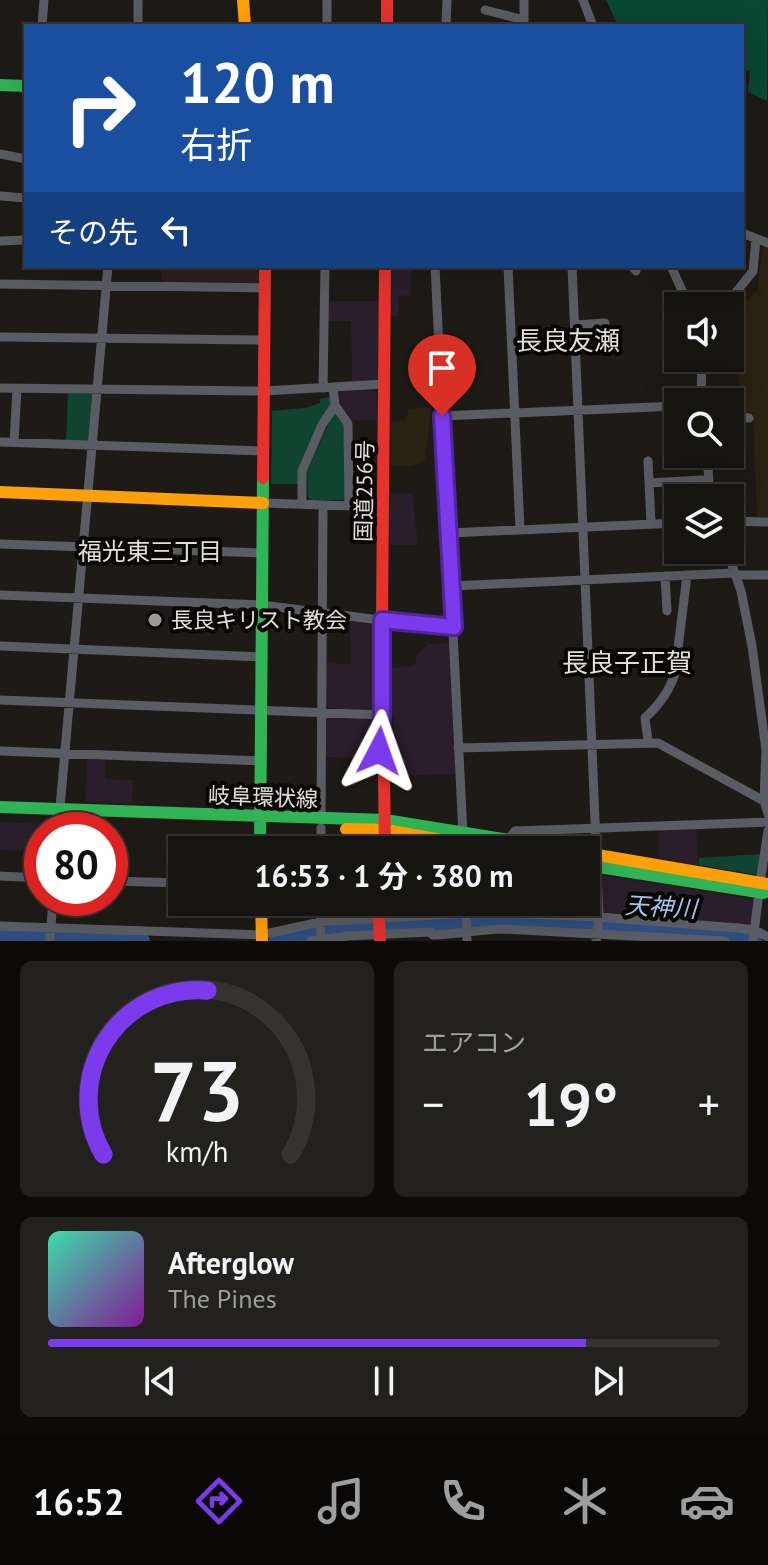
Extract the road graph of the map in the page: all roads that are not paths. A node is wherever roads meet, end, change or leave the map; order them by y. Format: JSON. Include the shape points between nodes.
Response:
{"nodes":[{"id":1,"x":44,"y":0,"type":"edge"},
{"id":2,"x":138,"y":0,"type":"edge"},
{"id":3,"x":243,"y":0,"type":"edge"},
{"id":4,"x":327,"y":0,"type":"edge"},
{"id":5,"x":387,"y":0,"type":"edge"},
{"id":6,"x":447,"y":0,"type":"edge"},
{"id":7,"x":524,"y":0,"type":"edge"},
{"id":8,"x":583,"y":0,"type":"edge"},
{"id":9,"x":485,"y":10,"type":"dead end"},
{"id":10,"x":524,"y":23,"type":"edge"},
{"id":11,"x":42,"y":24,"type":"edge"},
{"id":12,"x":138,"y":24,"type":"edge"},
{"id":13,"x":245,"y":24,"type":"edge"},
{"id":14,"x":327,"y":24,"type":"edge"},
{"id":15,"x":387,"y":24,"type":"edge"},
{"id":16,"x":446,"y":24,"type":"edge"},
{"id":17,"x":592,"y":24,"type":"edge"},
{"id":18,"x":0,"y":85,"type":"edge"},
{"id":19,"x":24,"y":86,"type":"edge"},
{"id":20,"x":0,"y":154,"type":"edge"},
{"id":21,"x":24,"y":159,"type":"edge"},
{"id":22,"x":0,"y":196,"type":"edge"},
{"id":23,"x":24,"y":198,"type":"edge"},
{"id":24,"x":744,"y":234,"type":"edge"},
{"id":25,"x":756,"y":239,"type":"junction"},
{"id":26,"x":24,"y":240,"type":"edge"},
{"id":27,"x":0,"y":241,"type":"edge"},
{"id":28,"x":768,"y":243,"type":"edge"},
{"id":29,"x":108,"y":268,"type":"edge"},
{"id":30,"x":265,"y":268,"type":"edge"},
{"id":31,"x":325,"y":268,"type":"edge"},
{"id":32,"x":385,"y":268,"type":"edge"},
{"id":33,"x":435,"y":268,"type":"edge"},
{"id":34,"x":508,"y":268,"type":"edge"},
{"id":35,"x":572,"y":268,"type":"edge"},
{"id":36,"x":672,"y":268,"type":"edge"},
{"id":37,"x":0,"y":284,"type":"edge"},
{"id":38,"x":106,"y":286,"type":"junction"},
{"id":39,"x":265,"y":288,"type":"junction"},
{"id":40,"x":683,"y":292,"type":"edge"},
{"id":41,"x":736,"y":292,"type":"edge"},
{"id":42,"x":605,"y":323,"type":"dead end"},
{"id":43,"x":575,"y":325,"type":"junction"},
{"id":44,"x":0,"y":337,"type":"edge"},
{"id":45,"x":101,"y":338,"type":"junction"},
{"id":46,"x":265,"y":340,"type":"junction"},
{"id":47,"x":385,"y":384,"type":"junction"},
{"id":48,"x":328,"y":387,"type":"junction"},
{"id":49,"x":0,"y":388,"type":"edge"},
{"id":50,"x":17,"y":389,"type":"junction"},
{"id":51,"x":97,"y":389,"type":"junction"},
{"id":52,"x":264,"y":391,"type":"junction"},
{"id":53,"x":335,"y":405,"type":"junction"},
{"id":54,"x":664,"y":406,"type":"edge"},
{"id":55,"x":579,"y":409,"type":"junction"},
{"id":56,"x":515,"y":413,"type":"junction"},
{"id":57,"x":442,"y":416,"type":"junction"},
{"id":58,"x":744,"y":417,"type":"edge"},
{"id":59,"x":749,"y":418,"type":"dead end"},
{"id":60,"x":0,"y":442,"type":"edge"},
{"id":61,"x":14,"y":442,"type":"junction"},
{"id":62,"x":92,"y":445,"type":"junction"},
{"id":63,"x":264,"y":451,"type":"junction"},
{"id":64,"x":648,"y":461,"type":"dead end"},
{"id":65,"x":702,"y":480,"type":"dead end"},
{"id":66,"x":649,"y":483,"type":"junction"},
{"id":67,"x":0,"y":492,"type":"edge"},
{"id":68,"x":88,"y":495,"type":"junction"},
{"id":69,"x":263,"y":503,"type":"junction"},
{"id":70,"x":302,"y":504,"type":"junction"},
{"id":71,"x":323,"y":505,"type":"junction"},
{"id":72,"x":349,"y":506,"type":"junction"},
{"id":73,"x":384,"y":507,"type":"junction"},
{"id":74,"x":744,"y":521,"type":"edge"},
{"id":75,"x":768,"y":522,"type":"edge"},
{"id":76,"x":651,"y":524,"type":"junction"},
{"id":77,"x":664,"y":524,"type":"edge"},
{"id":78,"x":584,"y":527,"type":"junction"},
{"id":79,"x":520,"y":530,"type":"junction"},
{"id":80,"x":448,"y":533,"type":"junction"},
{"id":81,"x":0,"y":544,"type":"edge"},
{"id":82,"x":84,"y":547,"type":"junction"},
{"id":83,"x":263,"y":553,"type":"junction"},
{"id":84,"x":732,"y":564,"type":"edge"},
{"id":85,"x":735,"y":574,"type":"junction"},
{"id":86,"x":687,"y":575,"type":"junction"},
{"id":87,"x":768,"y":575,"type":"edge"},
{"id":88,"x":665,"y":576,"type":"junction"},
{"id":89,"x":587,"y":578,"type":"junction"},
{"id":90,"x":451,"y":586,"type":"junction"},
{"id":91,"x":0,"y":595,"type":"edge"},
{"id":92,"x":79,"y":598,"type":"junction"},
{"id":93,"x":262,"y":605,"type":"junction"},
{"id":94,"x":667,"y":611,"type":"dead end"},
{"id":95,"x":322,"y":612,"type":"junction"},
{"id":96,"x":382,"y":620,"type":"junction"},
{"id":97,"x":454,"y":627,"type":"junction"},
{"id":98,"x":0,"y":646,"type":"edge"},
{"id":99,"x":75,"y":649,"type":"junction"},
{"id":100,"x":263,"y":657,"type":"junction"},
{"id":101,"x":0,"y":700,"type":"edge"},
{"id":102,"x":70,"y":703,"type":"junction"},
{"id":103,"x":262,"y":709,"type":"junction"},
{"id":104,"x":322,"y":712,"type":"junction"},
{"id":105,"x":382,"y":716,"type":"junction"},
{"id":106,"x":648,"y":741,"type":"junction"},
{"id":107,"x":593,"y":744,"type":"junction"},
{"id":108,"x":458,"y":748,"type":"junction"},
{"id":109,"x":0,"y":751,"type":"edge"},
{"id":110,"x":66,"y":753,"type":"junction"},
{"id":111,"x":262,"y":761,"type":"junction"},
{"id":112,"x":764,"y":801,"type":"junction"},
{"id":113,"x":0,"y":807,"type":"edge"},
{"id":114,"x":27,"y":812,"type":"edge"},
{"id":115,"x":61,"y":812,"type":"edge"},
{"id":116,"x":768,"y":814,"type":"edge"},
{"id":117,"x":0,"y":815,"type":"edge"},
{"id":118,"x":24,"y":816,"type":"edge"},
{"id":119,"x":128,"y":819,"type":"edge"},
{"id":120,"x":260,"y":822,"type":"junction"},
{"id":121,"x":768,"y":822,"type":"edge"},
{"id":122,"x":321,"y":823,"type":"junction"},
{"id":123,"x":382,"y":825,"type":"junction"},
{"id":124,"x":595,"y":828,"type":"junction"},
{"id":125,"x":768,"y":831,"type":"edge"},
{"id":126,"x":260,"y":836,"type":"edge"},
{"id":127,"x":321,"y":836,"type":"edge"},
{"id":128,"x":380,"y":836,"type":"edge"},
{"id":129,"x":383,"y":836,"type":"edge"},
{"id":130,"x":434,"y":836,"type":"edge"},
{"id":131,"x":463,"y":836,"type":"edge"},
{"id":132,"x":511,"y":836,"type":"edge"},
{"id":133,"x":594,"y":836,"type":"edge"},
{"id":134,"x":600,"y":861,"type":"edge"},
{"id":135,"x":766,"y":862,"type":"edge"},
{"id":136,"x":0,"y":876,"type":"edge"},
{"id":137,"x":24,"y":877,"type":"edge"},
{"id":138,"x":128,"y":882,"type":"edge"},
{"id":139,"x":168,"y":883,"type":"edge"},
{"id":140,"x":764,"y":888,"type":"edge"},
{"id":141,"x":52,"y":916,"type":"edge"},
{"id":142,"x":261,"y":916,"type":"edge"},
{"id":143,"x":320,"y":916,"type":"edge"},
{"id":144,"x":420,"y":916,"type":"edge"},
{"id":145,"x":580,"y":916,"type":"edge"},
{"id":146,"x":599,"y":917,"type":"junction"},
{"id":147,"x":381,"y":921,"type":"edge"},
{"id":148,"x":320,"y":923,"type":"junction"},
{"id":149,"x":0,"y":926,"type":"edge"},
{"id":150,"x":51,"y":928,"type":"junction"},
{"id":151,"x":467,"y":934,"type":"edge"},
{"id":152,"x":597,"y":935,"type":"edge"},
{"id":153,"x":754,"y":935,"type":"edge"},
{"id":154,"x":768,"y":937,"type":"edge"},
{"id":155,"x":261,"y":938,"type":"edge"},
{"id":156,"x":318,"y":940,"type":"edge"},
{"id":157,"x":50,"y":941,"type":"edge"},
{"id":158,"x":725,"y":941,"type":"edge"}],
"edges":[{"from":1,"to":11,"type":"street"},
{"from":2,"to":12,"type":"street"},
{"from":3,"to":13,"type":"main road"},
{"from":4,"to":14,"type":"street"},
{"from":5,"to":15,"type":"main road"},
{"from":6,"to":16,"type":"street"},
{"from":7,"to":10,"type":"street"},
{"from":8,"to":17,"type":"street"},
{"from":9,"to":10,"type":"street"},
{"from":18,"to":19,"type":"main road"},
{"from":20,"to":21,"type":"street"},
{"from":22,"to":23,"type":"street"},
{"from":24,"to":25,"type":"street"},
{"from":25,"to":28,"type":"street"},
{"from":25,"to":41,"type":"street","via":[[753,271]]},
{"from":26,"to":27,"type":"street"},
{"from":29,"to":38,"type":"street"},
{"from":30,"to":39,"type":"main road"},
{"from":31,"to":48,"type":"street"},
{"from":32,"to":47,"type":"main road","name":"国道256号"},
{"from":33,"to":57,"type":"street"},
{"from":34,"to":56,"type":"street"},
{"from":35,"to":43,"type":"street"},
{"from":36,"to":40,"type":"street"},
{"from":37,"to":38,"type":"street"},
{"from":38,"to":39,"type":"street"},
{"from":38,"to":45,"type":"street"},
{"from":39,"to":46,"type":"main road"},
{"from":42,"to":43,"type":"street"},
{"from":43,"to":55,"type":"street"},
{"from":44,"to":45,"type":"street"},
{"from":45,"to":46,"type":"street"},
{"from":45,"to":51,"type":"street"},
{"from":46,"to":52,"type":"main road"},
{"from":47,"to":48,"type":"street"},
{"from":47,"to":73,"type":"main road","name":"国道256号"},
{"from":48,"to":52,"type":"street"},
{"from":48,"to":53,"type":"street"},
{"from":49,"to":50,"type":"street"},
{"from":50,"to":51,"type":"street"},
{"from":50,"to":61,"type":"street"},
{"from":51,"to":52,"type":"street"},
{"from":51,"to":62,"type":"street"},
{"from":52,"to":63,"type":"main road"},
{"from":53,"to":70,"type":"street","via":[[302,471]]},
{"from":53,"to":72,"type":"street","via":[[348,424]]},
{"from":54,"to":55,"type":"street"},
{"from":55,"to":56,"type":"street"},
{"from":55,"to":78,"type":"street"},
{"from":56,"to":57,"type":"street"},
{"from":56,"to":79,"type":"street"},
{"from":57,"to":80,"type":"street"},
{"from":58,"to":59,"type":"street"},
{"from":60,"to":61,"type":"street"},
{"from":61,"to":62,"type":"street"},
{"from":62,"to":63,"type":"street"},
{"from":62,"to":68,"type":"street"},
{"from":63,"to":69,"type":"main road"},
{"from":64,"to":66,"type":"street"},
{"from":65,"to":66,"type":"street"},
{"from":66,"to":76,"type":"street"},
{"from":67,"to":68,"type":"main road"},
{"from":68,"to":69,"type":"main road"},
{"from":68,"to":82,"type":"street"},
{"from":69,"to":70,"type":"street"},
{"from":69,"to":83,"type":"main road"},
{"from":70,"to":71,"type":"street"},
{"from":71,"to":72,"type":"street"},
{"from":71,"to":95,"type":"street"},
{"from":72,"to":73,"type":"street"},
{"from":73,"to":96,"type":"main road","name":"国道256号"},
{"from":74,"to":75,"type":"street"},
{"from":76,"to":77,"type":"street"},
{"from":76,"to":78,"type":"street"},
{"from":78,"to":79,"type":"street"},
{"from":78,"to":89,"type":"street"},
{"from":79,"to":80,"type":"street"},
{"from":80,"to":90,"type":"street"},
{"from":81,"to":82,"type":"street"},
{"from":82,"to":83,"type":"street"},
{"from":82,"to":92,"type":"street"},
{"from":83,"to":93,"type":"main road"},
{"from":84,"to":85,"type":"street"},
{"from":85,"to":86,"type":"street"},
{"from":85,"to":87,"type":"street"},
{"from":85,"to":112,"type":"street","via":[[746,610],[768,765]]},
{"from":86,"to":88,"type":"street"},
{"from":86,"to":106,"type":"street","via":[[672,686],[645,718]]},
{"from":88,"to":89,"type":"street"},
{"from":88,"to":94,"type":"street"},
{"from":89,"to":90,"type":"street"},
{"from":89,"to":107,"type":"street"},
{"from":90,"to":97,"type":"street"},
{"from":91,"to":92,"type":"street"},
{"from":92,"to":93,"type":"street"},
{"from":92,"to":99,"type":"street"},
{"from":93,"to":95,"type":"street"},
{"from":93,"to":100,"type":"main road"},
{"from":95,"to":96,"type":"street"},
{"from":95,"to":104,"type":"street"},
{"from":96,"to":97,"type":"street"},
{"from":96,"to":105,"type":"main road","name":"国道256号"},
{"from":97,"to":108,"type":"street"},
{"from":98,"to":99,"type":"street"},
{"from":99,"to":100,"type":"street"},
{"from":99,"to":102,"type":"street"},
{"from":100,"to":103,"type":"main road"},
{"from":101,"to":102,"type":"street"},
{"from":102,"to":103,"type":"street"},
{"from":102,"to":110,"type":"street"},
{"from":103,"to":104,"type":"street"},
{"from":103,"to":111,"type":"main road"},
{"from":104,"to":105,"type":"street"},
{"from":104,"to":122,"type":"street"},
{"from":105,"to":123,"type":"main road","name":"国道256号"},
{"from":106,"to":107,"type":"street"},
{"from":106,"to":112,"type":"street"},
{"from":107,"to":108,"type":"street"},
{"from":107,"to":124,"type":"street"},
{"from":108,"to":131,"type":"street"},
{"from":109,"to":110,"type":"street"},
{"from":110,"to":111,"type":"street"},
{"from":110,"to":115,"type":"street"},
{"from":111,"to":120,"type":"main road"},
{"from":112,"to":116,"type":"street"},
{"from":113,"to":114,"type":"main road","name":"岐阜環状線"},
{"from":117,"to":118,"type":"main road","name":"岐阜環状線"},
{"from":119,"to":120,"type":"main road","name":"岐阜環状線"},
{"from":120,"to":122,"type":"main road","name":"岐阜環状線"},
{"from":120,"to":126,"type":"main road"},
{"from":121,"to":124,"type":"street"},
{"from":122,"to":123,"type":"main road","name":"岐阜環状線"},
{"from":122,"to":127,"type":"street"},
{"from":123,"to":128,"type":"main road","name":"国道256号"},
{"from":123,"to":129,"type":"main road","name":"国道256号"},
{"from":123,"to":130,"type":"main road","name":"岐阜環状線"},
{"from":124,"to":132,"type":"street","via":[[515,831]]},
{"from":124,"to":133,"type":"street"},
{"from":125,"to":135,"type":"street"},
{"from":134,"to":140,"type":"main road"},
{"from":135,"to":140,"type":"street"},
{"from":136,"to":137,"type":"street"},
{"from":138,"to":139,"type":"street"},
{"from":140,"to":153,"type":"street"},
{"from":141,"to":150,"type":"street"},
{"from":142,"to":155,"type":"main road"},
{"from":143,"to":148,"type":"street"},
{"from":144,"to":147,"type":"street"},
{"from":145,"to":146,"type":"street"},
{"from":146,"to":152,"type":"street"},
{"from":146,"to":153,"type":"street"},
{"from":147,"to":148,"type":"street"},
{"from":147,"to":151,"type":"street","via":[[405,933]]},
{"from":147,"to":156,"type":"street"},
{"from":148,"to":155,"type":"street"},
{"from":148,"to":156,"type":"street"},
{"from":149,"to":150,"type":"street"},
{"from":150,"to":155,"type":"street"},
{"from":150,"to":157,"type":"street"},
{"from":151,"to":152,"type":"street","via":[[502,929]]},
{"from":152,"to":158,"type":"street"},
{"from":153,"to":154,"type":"street"}]}
